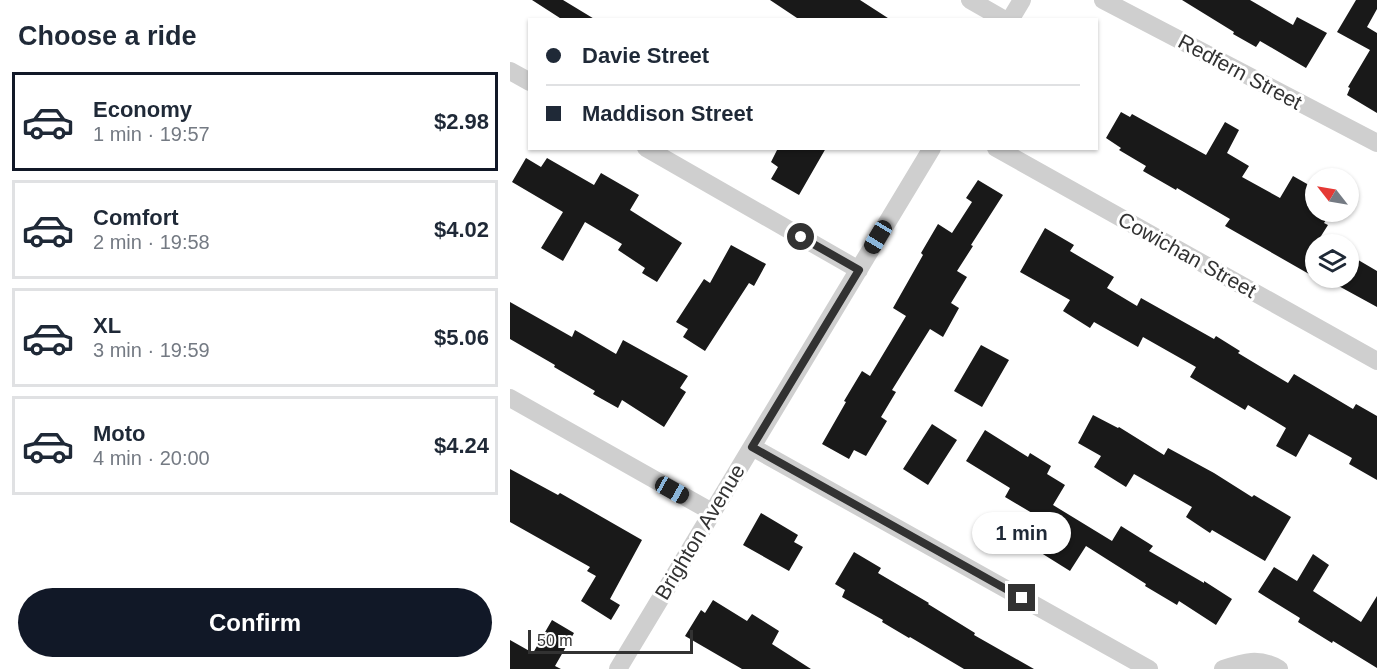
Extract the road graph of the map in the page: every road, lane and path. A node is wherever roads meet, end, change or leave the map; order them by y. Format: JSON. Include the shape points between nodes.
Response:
{"nodes":[{"id":1,"x":970,"y":0,"type":"edge"},
{"id":2,"x":1022,"y":0,"type":"edge"},
{"id":3,"x":1103,"y":0,"type":"edge"},
{"id":4,"x":1002,"y":18,"type":"edge"},
{"id":5,"x":1011,"y":18,"type":"edge"},
{"id":6,"x":510,"y":71,"type":"edge"},
{"id":7,"x":528,"y":81,"type":"edge"},
{"id":8,"x":1377,"y":143,"type":"edge"},
{"id":9,"x":649,"y":150,"type":"edge"},
{"id":10,"x":931,"y":150,"type":"edge"},
{"id":11,"x":1000,"y":150,"type":"edge"},
{"id":12,"x":859,"y":270,"type":"junction"},
{"id":13,"x":1377,"y":361,"type":"edge"},
{"id":14,"x":510,"y":398,"type":"edge"},
{"id":15,"x":752,"y":447,"type":"junction"},
{"id":16,"x":712,"y":512,"type":"junction"},
{"id":17,"x":625,"y":667,"type":"edge"},
{"id":18,"x":1149,"y":669,"type":"edge"},
{"id":19,"x":1222,"y":669,"type":"edge"},
{"id":20,"x":1279,"y":669,"type":"edge"}],
"edges":[{"from":1,"to":4,"type":"street"},
{"from":2,"to":5,"type":"street"},
{"from":3,"to":8,"type":"street","name":"Redfern Street"},
{"from":6,"to":7,"type":"street"},
{"from":9,"to":12,"type":"street"},
{"from":10,"to":12,"type":"street","name":"Brighton Avenue"},
{"from":11,"to":13,"type":"street","name":"Cowichan Street"},
{"from":12,"to":15,"type":"street","name":"Brighton Avenue"},
{"from":14,"to":16,"type":"street"},
{"from":15,"to":16,"type":"street","name":"Brighton Avenue"},
{"from":15,"to":18,"type":"street"},
{"from":16,"to":17,"type":"street","name":"Brighton Avenue"},
{"from":19,"to":20,"type":"street","via":[[1246,662],[1268,663]]}]}
